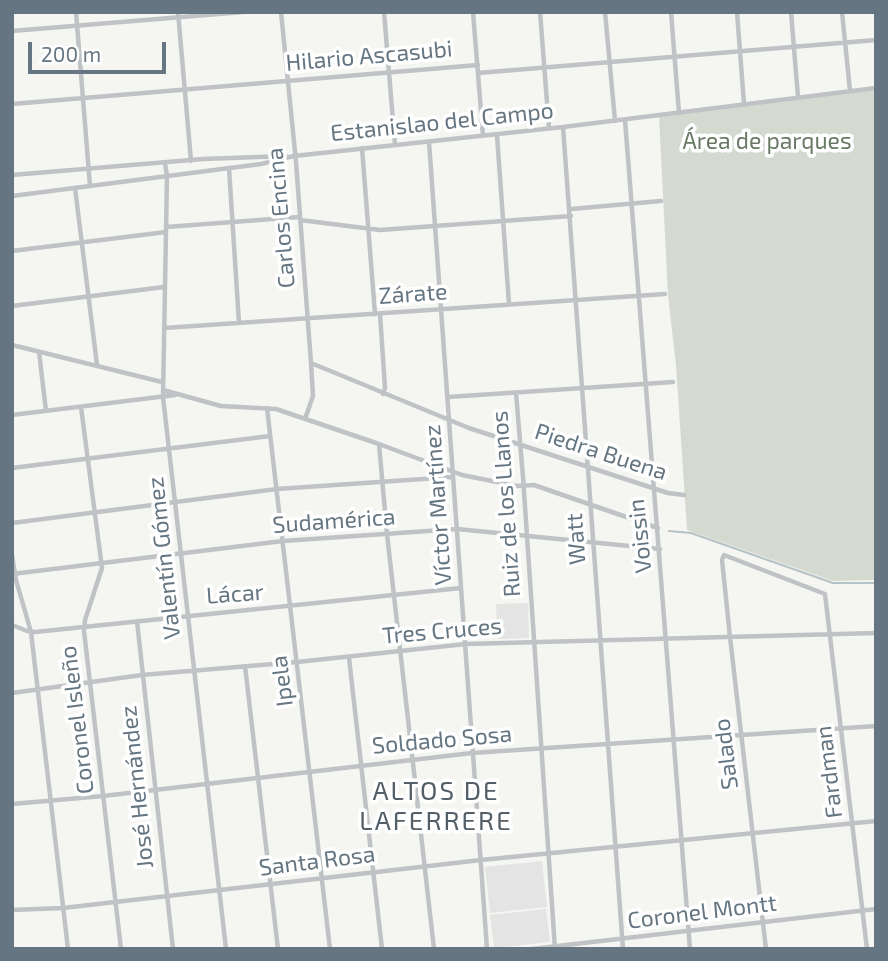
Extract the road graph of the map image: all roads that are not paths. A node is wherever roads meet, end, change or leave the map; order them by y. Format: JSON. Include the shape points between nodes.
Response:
{"nodes":[{"id":1,"x":76,"y":12,"type":"edge"},
{"id":2,"x":243,"y":12,"type":"edge"},
{"id":3,"x":281,"y":12,"type":"edge"},
{"id":4,"x":384,"y":12,"type":"edge"},
{"id":5,"x":473,"y":12,"type":"edge"},
{"id":6,"x":540,"y":12,"type":"edge"},
{"id":7,"x":605,"y":12,"type":"edge"},
{"id":8,"x":671,"y":12,"type":"edge"},
{"id":9,"x":737,"y":12,"type":"edge"},
{"id":10,"x":791,"y":12,"type":"edge"},
{"id":11,"x":842,"y":12,"type":"edge"},
{"id":12,"x":178,"y":15,"type":"edge"},
{"id":13,"x":77,"y":26,"type":"junction"},
{"id":14,"x":12,"y":31,"type":"edge"},
{"id":15,"x":876,"y":40,"type":"edge"},
{"id":16,"x":845,"y":42,"type":"junction"},
{"id":17,"x":794,"y":46,"type":"junction"},
{"id":18,"x":741,"y":51,"type":"junction"},
{"id":19,"x":676,"y":57,"type":"junction"},
{"id":20,"x":610,"y":62,"type":"junction"},
{"id":21,"x":478,"y":65,"type":"junction"},
{"id":22,"x":544,"y":67,"type":"junction"},
{"id":23,"x":389,"y":72,"type":"junction"},
{"id":24,"x":478,"y":73,"type":"junction"},
{"id":25,"x":286,"y":81,"type":"junction"},
{"id":26,"x":876,"y":88,"type":"edge"},
{"id":27,"x":185,"y":90,"type":"junction"},
{"id":28,"x":850,"y":91,"type":"junction"},
{"id":29,"x":798,"y":97,"type":"junction"},
{"id":30,"x":83,"y":98,"type":"junction"},
{"id":31,"x":12,"y":104,"type":"edge"},
{"id":32,"x":744,"y":104,"type":"junction"},
{"id":33,"x":679,"y":113,"type":"junction"},
{"id":34,"x":625,"y":120,"type":"junction"},
{"id":35,"x":615,"y":121,"type":"junction"},
{"id":36,"x":564,"y":127,"type":"junction"},
{"id":37,"x":549,"y":128,"type":"junction"},
{"id":38,"x":497,"y":135,"type":"junction"},
{"id":39,"x":484,"y":136,"type":"junction"},
{"id":40,"x":429,"y":142,"type":"junction"},
{"id":41,"x":395,"y":145,"type":"junction"},
{"id":42,"x":362,"y":148,"type":"junction"},
{"id":43,"x":294,"y":156,"type":"junction"},
{"id":44,"x":191,"y":161,"type":"junction"},
{"id":45,"x":165,"y":163,"type":"junction"},
{"id":46,"x":229,"y":168,"type":"junction"},
{"id":47,"x":89,"y":169,"type":"junction"},
{"id":48,"x":12,"y":175,"type":"edge"},
{"id":49,"x":167,"y":176,"type":"junction"},
{"id":50,"x":90,"y":186,"type":"junction"},
{"id":51,"x":75,"y":188,"type":"junction"},
{"id":52,"x":12,"y":196,"type":"edge"},
{"id":53,"x":661,"y":201,"type":"dead end"},
{"id":54,"x":632,"y":204,"type":"junction"},
{"id":55,"x":571,"y":209,"type":"junction"},
{"id":56,"x":571,"y":216,"type":"junction"},
{"id":57,"x":300,"y":219,"type":"junction"},
{"id":58,"x":232,"y":221,"type":"junction"},
{"id":59,"x":503,"y":222,"type":"junction"},
{"id":60,"x":435,"y":226,"type":"junction"},
{"id":61,"x":166,"y":229,"type":"junction"},
{"id":62,"x":369,"y":230,"type":"junction"},
{"id":63,"x":83,"y":242,"type":"junction"},
{"id":64,"x":12,"y":251,"type":"edge"},
{"id":65,"x":164,"y":287,"type":"junction"},
{"id":66,"x":665,"y":294,"type":"dead end"},
{"id":67,"x":90,"y":296,"type":"junction"},
{"id":68,"x":639,"y":296,"type":"junction"},
{"id":69,"x":576,"y":300,"type":"junction"},
{"id":70,"x":509,"y":304,"type":"junction"},
{"id":71,"x":12,"y":306,"type":"edge"},
{"id":72,"x":441,"y":309,"type":"junction"},
{"id":73,"x":377,"y":314,"type":"junction"},
{"id":74,"x":308,"y":318,"type":"junction"},
{"id":75,"x":239,"y":323,"type":"junction"},
{"id":76,"x":164,"y":328,"type":"junction"},
{"id":77,"x":12,"y":345,"type":"edge"},
{"id":78,"x":39,"y":352,"type":"junction"},
{"id":79,"x":311,"y":363,"type":"junction"},
{"id":80,"x":97,"y":365,"type":"junction"},
{"id":81,"x":162,"y":382,"type":"junction"},
{"id":82,"x":673,"y":382,"type":"dead end"},
{"id":83,"x":646,"y":384,"type":"junction"},
{"id":84,"x":583,"y":388,"type":"junction"},
{"id":85,"x":163,"y":390,"type":"junction"},
{"id":86,"x":516,"y":393,"type":"junction"},
{"id":87,"x":176,"y":394,"type":"junction"},
{"id":88,"x":383,"y":394,"type":"junction"},
{"id":89,"x":163,"y":397,"type":"junction"},
{"id":90,"x":448,"y":397,"type":"junction"},
{"id":91,"x":81,"y":407,"type":"junction"},
{"id":92,"x":267,"y":408,"type":"junction"},
{"id":93,"x":46,"y":411,"type":"junction"},
{"id":94,"x":12,"y":415,"type":"edge"},
{"id":95,"x":305,"y":419,"type":"junction"},
{"id":96,"x":450,"y":421,"type":"junction"},
{"id":97,"x":270,"y":436,"type":"junction"},
{"id":98,"x":519,"y":443,"type":"junction"},
{"id":99,"x":380,"y":444,"type":"junction"},
{"id":100,"x":169,"y":449,"type":"junction"},
{"id":101,"x":87,"y":458,"type":"junction"},
{"id":102,"x":589,"y":466,"type":"junction"},
{"id":103,"x":12,"y":468,"type":"edge"},
{"id":104,"x":452,"y":474,"type":"junction"},
{"id":105,"x":383,"y":482,"type":"junction"},
{"id":106,"x":524,"y":486,"type":"junction"},
{"id":107,"x":653,"y":488,"type":"junction"},
{"id":108,"x":277,"y":489,"type":"junction"},
{"id":109,"x":684,"y":495,"type":"dead end"},
{"id":110,"x":174,"y":501,"type":"junction"},
{"id":111,"x":591,"y":506,"type":"junction"},
{"id":112,"x":94,"y":512,"type":"junction"},
{"id":113,"x":12,"y":523,"type":"edge"},
{"id":114,"x":658,"y":528,"type":"junction"},
{"id":115,"x":457,"y":529,"type":"junction"},
{"id":116,"x":387,"y":534,"type":"junction"},
{"id":117,"x":526,"y":536,"type":"junction"},
{"id":118,"x":283,"y":541,"type":"junction"},
{"id":119,"x":594,"y":543,"type":"junction"},
{"id":120,"x":660,"y":548,"type":"junction"},
{"id":121,"x":181,"y":554,"type":"junction"},
{"id":122,"x":12,"y":555,"type":"edge"},
{"id":123,"x":101,"y":564,"type":"junction"},
{"id":124,"x":14,"y":574,"type":"edge"},
{"id":125,"x":461,"y":588,"type":"junction"},
{"id":126,"x":823,"y":592,"type":"joint"},
{"id":127,"x":394,"y":595,"type":"junction"},
{"id":128,"x":290,"y":607,"type":"junction"},
{"id":129,"x":188,"y":615,"type":"junction"},
{"id":130,"x":137,"y":621,"type":"junction"},
{"id":131,"x":12,"y":625,"type":"edge"},
{"id":132,"x":84,"y":626,"type":"junction"},
{"id":133,"x":32,"y":632,"type":"junction"},
{"id":134,"x":876,"y":633,"type":"edge"},
{"id":135,"x":831,"y":634,"type":"junction"},
{"id":136,"x":730,"y":637,"type":"junction"},
{"id":137,"x":667,"y":638,"type":"junction"},
{"id":138,"x":601,"y":640,"type":"junction"},
{"id":139,"x":533,"y":642,"type":"junction"},
{"id":140,"x":466,"y":644,"type":"junction"},
{"id":141,"x":400,"y":650,"type":"junction"},
{"id":142,"x":349,"y":657,"type":"junction"},
{"id":143,"x":297,"y":662,"type":"junction"},
{"id":144,"x":245,"y":666,"type":"junction"},
{"id":145,"x":194,"y":670,"type":"junction"},
{"id":146,"x":142,"y":675,"type":"junction"},
{"id":147,"x":91,"y":681,"type":"junction"},
{"id":148,"x":38,"y":688,"type":"junction"},
{"id":149,"x":12,"y":693,"type":"edge"},
{"id":150,"x":876,"y":726,"type":"edge"},
{"id":151,"x":841,"y":728,"type":"junction"},
{"id":152,"x":741,"y":735,"type":"junction"},
{"id":153,"x":674,"y":740,"type":"junction"},
{"id":154,"x":608,"y":744,"type":"junction"},
{"id":155,"x":541,"y":748,"type":"junction"},
{"id":156,"x":472,"y":753,"type":"junction"},
{"id":157,"x":412,"y":760,"type":"junction"},
{"id":158,"x":361,"y":765,"type":"junction"},
{"id":159,"x":310,"y":772,"type":"junction"},
{"id":160,"x":258,"y":777,"type":"junction"},
{"id":161,"x":207,"y":783,"type":"junction"},
{"id":162,"x":155,"y":789,"type":"junction"},
{"id":163,"x":103,"y":796,"type":"junction"},
{"id":164,"x":51,"y":801,"type":"junction"},
{"id":165,"x":12,"y":804,"type":"edge"},
{"id":166,"x":876,"y":821,"type":"edge"},
{"id":167,"x":852,"y":824,"type":"junction"},
{"id":168,"x":753,"y":834,"type":"junction"},
{"id":169,"x":681,"y":841,"type":"junction"},
{"id":170,"x":616,"y":846,"type":"junction"},
{"id":171,"x":548,"y":854,"type":"junction"},
{"id":172,"x":481,"y":860,"type":"junction"},
{"id":173,"x":425,"y":866,"type":"junction"},
{"id":174,"x":373,"y":872,"type":"junction"},
{"id":175,"x":322,"y":879,"type":"junction"},
{"id":176,"x":271,"y":885,"type":"junction"},
{"id":177,"x":219,"y":891,"type":"junction"},
{"id":178,"x":167,"y":897,"type":"junction"},
{"id":179,"x":116,"y":903,"type":"junction"},
{"id":180,"x":63,"y":908,"type":"junction"},
{"id":181,"x":876,"y":909,"type":"edge"},
{"id":182,"x":12,"y":910,"type":"edge"},
{"id":183,"x":863,"y":911,"type":"junction"},
{"id":184,"x":762,"y":923,"type":"junction"},
{"id":185,"x":688,"y":932,"type":"junction"},
{"id":186,"x":622,"y":939,"type":"junction"},
{"id":187,"x":555,"y":947,"type":"edge"},
{"id":188,"x":68,"y":949,"type":"edge"},
{"id":189,"x":121,"y":949,"type":"edge"},
{"id":190,"x":173,"y":949,"type":"edge"},
{"id":191,"x":226,"y":949,"type":"edge"},
{"id":192,"x":278,"y":949,"type":"edge"},
{"id":193,"x":330,"y":949,"type":"edge"},
{"id":194,"x":382,"y":949,"type":"edge"},
{"id":195,"x":434,"y":949,"type":"edge"},
{"id":196,"x":487,"y":949,"type":"edge"},
{"id":197,"x":531,"y":949,"type":"edge"},
{"id":198,"x":623,"y":949,"type":"edge"},
{"id":199,"x":690,"y":949,"type":"edge"},
{"id":200,"x":765,"y":949,"type":"edge"},
{"id":201,"x":867,"y":949,"type":"edge"}],
"edges":[{"from":1,"to":13,"type":"street"},
{"from":2,"to":12,"type":"street"},
{"from":3,"to":25,"type":"street","name":"Carlos Encina"},
{"from":4,"to":23,"type":"street"},
{"from":5,"to":21,"type":"street"},
{"from":6,"to":22,"type":"street"},
{"from":7,"to":20,"type":"street"},
{"from":8,"to":19,"type":"street"},
{"from":9,"to":18,"type":"street"},
{"from":10,"to":17,"type":"street"},
{"from":11,"to":16,"type":"street"},
{"from":12,"to":13,"type":"street"},
{"from":12,"to":27,"type":"street"},
{"from":13,"to":14,"type":"street"},
{"from":13,"to":30,"type":"street"},
{"from":15,"to":16,"type":"street","name":"Hilario Ascasubi"},
{"from":16,"to":17,"type":"street","name":"Hilario Ascasubi"},
{"from":16,"to":28,"type":"street"},
{"from":17,"to":18,"type":"street","name":"Hilario Ascasubi"},
{"from":17,"to":29,"type":"street"},
{"from":18,"to":19,"type":"street","name":"Hilario Ascasubi"},
{"from":18,"to":32,"type":"street"},
{"from":19,"to":20,"type":"street","name":"Hilario Ascasubi"},
{"from":19,"to":33,"type":"street"},
{"from":20,"to":22,"type":"street","name":"Hilario Ascasubi"},
{"from":20,"to":35,"type":"street"},
{"from":21,"to":23,"type":"street","name":"Hilario Ascasubi"},
{"from":21,"to":24,"type":"street"},
{"from":22,"to":24,"type":"street","name":"Hilario Ascasubi"},
{"from":22,"to":37,"type":"street"},
{"from":23,"to":25,"type":"street","name":"Hilario Ascasubi"},
{"from":23,"to":41,"type":"street"},
{"from":24,"to":39,"type":"street"},
{"from":25,"to":27,"type":"street","name":"Hilario Ascasubi"},
{"from":25,"to":43,"type":"street","name":"Carlos Encina"},
{"from":26,"to":28,"type":"street","name":"Estanislao del Campo"},
{"from":27,"to":30,"type":"street","name":"Hilario Ascasubi"},
{"from":27,"to":44,"type":"street"},
{"from":28,"to":29,"type":"street","name":"Estanislao del Campo"},
{"from":29,"to":32,"type":"street","name":"Estanislao del Campo"},
{"from":30,"to":31,"type":"street","name":"Hilario Ascasubi"},
{"from":30,"to":47,"type":"street"},
{"from":32,"to":33,"type":"street","name":"Estanislao del Campo"},
{"from":33,"to":34,"type":"street","name":"Estanislao del Campo"},
{"from":34,"to":35,"type":"street","name":"Estanislao del Campo"},
{"from":34,"to":54,"type":"street","name":"Voissin"},
{"from":35,"to":36,"type":"street","name":"Estanislao del Campo"},
{"from":36,"to":37,"type":"street","name":"Estanislao del Campo"},
{"from":36,"to":55,"type":"street","name":"Watt"},
{"from":37,"to":38,"type":"street","name":"Estanislao del Campo"},
{"from":38,"to":39,"type":"street","name":"Estanislao del Campo"},
{"from":38,"to":59,"type":"street"},
{"from":39,"to":40,"type":"street","name":"Estanislao del Campo"},
{"from":40,"to":41,"type":"street","name":"Estanislao del Campo"},
{"from":40,"to":60,"type":"street","name":"Víctor Martínez"},
{"from":41,"to":42,"type":"street","name":"Estanislao del Campo"},
{"from":42,"to":43,"type":"street","name":"Estanislao del Campo"},
{"from":42,"to":62,"type":"street"},
{"from":43,"to":44,"type":"street"},
{"from":43,"to":46,"type":"street","name":"Estanislao del Campo"},
{"from":43,"to":57,"type":"street","name":"Carlos Encina"},
{"from":44,"to":45,"type":"street"},
{"from":45,"to":47,"type":"street"},
{"from":45,"to":49,"type":"street","name":"Valentín Gómez"},
{"from":46,"to":49,"type":"street","name":"Estanislao del Campo"},
{"from":46,"to":58,"type":"street"},
{"from":47,"to":48,"type":"street"},
{"from":47,"to":50,"type":"street"},
{"from":49,"to":50,"type":"street","name":"Estanislao del Campo"},
{"from":49,"to":61,"type":"street","name":"Valentín Gómez"},
{"from":50,"to":51,"type":"street","name":"Estanislao del Campo"},
{"from":51,"to":52,"type":"street","name":"Estanislao del Campo"},
{"from":51,"to":63,"type":"street"},
{"from":53,"to":54,"type":"street"},
{"from":54,"to":55,"type":"street"},
{"from":54,"to":68,"type":"street","name":"Voissin"},
{"from":55,"to":56,"type":"street","name":"Watt"},
{"from":56,"to":59,"type":"street"},
{"from":56,"to":69,"type":"street","name":"Watt"},
{"from":57,"to":58,"type":"street"},
{"from":57,"to":62,"type":"street"},
{"from":57,"to":74,"type":"street","name":"Carlos Encina"},
{"from":58,"to":61,"type":"street"},
{"from":58,"to":75,"type":"street"},
{"from":59,"to":60,"type":"street"},
{"from":59,"to":70,"type":"street"},
{"from":60,"to":62,"type":"street"},
{"from":60,"to":72,"type":"street","name":"Víctor Martínez"},
{"from":61,"to":63,"type":"street"},
{"from":61,"to":65,"type":"street","name":"Valentín Gómez"},
{"from":62,"to":73,"type":"street"},
{"from":63,"to":64,"type":"street"},
{"from":63,"to":67,"type":"street"},
{"from":65,"to":67,"type":"street"},
{"from":65,"to":76,"type":"street","name":"Valentín Gómez"},
{"from":66,"to":68,"type":"street","name":"Zárate"},
{"from":67,"to":71,"type":"street"},
{"from":67,"to":80,"type":"street"},
{"from":68,"to":69,"type":"street","name":"Zárate"},
{"from":68,"to":83,"type":"street","name":"Voissin"},
{"from":69,"to":70,"type":"street","name":"Zárate"},
{"from":69,"to":84,"type":"street","name":"Watt"},
{"from":70,"to":72,"type":"street","name":"Zárate"},
{"from":72,"to":73,"type":"street","name":"Zárate"},
{"from":72,"to":90,"type":"street","name":"Víctor Martínez"},
{"from":73,"to":74,"type":"street","name":"Zárate"},
{"from":73,"to":88,"type":"street"},
{"from":74,"to":75,"type":"street","name":"Zárate"},
{"from":74,"to":79,"type":"street","name":"Carlos Encina"},
{"from":75,"to":76,"type":"street","name":"Zárate"},
{"from":76,"to":81,"type":"street","name":"Valentín Gómez"},
{"from":77,"to":78,"type":"street"},
{"from":78,"to":80,"type":"street"},
{"from":78,"to":93,"type":"street"},
{"from":79,"to":88,"type":"street","name":"Piedra Buena"},
{"from":79,"to":95,"type":"street","name":"Carlos Encina","via":[[313,396]]},
{"from":80,"to":81,"type":"street"},
{"from":81,"to":85,"type":"street","name":"Valentín Gómez"},
{"from":82,"to":83,"type":"street"},
{"from":83,"to":84,"type":"street"},
{"from":83,"to":107,"type":"street","name":"Voissin"},
{"from":84,"to":86,"type":"street"},
{"from":84,"to":102,"type":"street","name":"Watt"},
{"from":85,"to":87,"type":"street"},
{"from":85,"to":89,"type":"street","name":"Valentín Gómez"},
{"from":86,"to":90,"type":"street"},
{"from":86,"to":98,"type":"street","name":"Ruiz de los Llanos"},
{"from":87,"to":89,"type":"street"},
{"from":87,"to":92,"type":"street","via":[[221,406]]},
{"from":88,"to":96,"type":"street","name":"Piedra Buena"},
{"from":89,"to":91,"type":"street"},
{"from":89,"to":100,"type":"street","name":"Valentín Gómez"},
{"from":90,"to":96,"type":"street","name":"Víctor Martínez"},
{"from":91,"to":93,"type":"street"},
{"from":91,"to":101,"type":"street","name":"Coronel Isleño"},
{"from":92,"to":95,"type":"street"},
{"from":92,"to":97,"type":"street","name":"Ipela"},
{"from":93,"to":94,"type":"street"},
{"from":95,"to":99,"type":"street"},
{"from":96,"to":98,"type":"street","name":"Piedra Buena"},
{"from":96,"to":104,"type":"street","name":"Víctor Martínez"},
{"from":97,"to":100,"type":"street"},
{"from":97,"to":108,"type":"street","name":"Ipela"},
{"from":98,"to":102,"type":"street","name":"Piedra Buena"},
{"from":98,"to":106,"type":"street","name":"Ruiz de los Llanos"},
{"from":99,"to":104,"type":"street"},
{"from":99,"to":105,"type":"street"},
{"from":100,"to":101,"type":"street"},
{"from":100,"to":110,"type":"street","name":"Valentín Gómez"},
{"from":101,"to":103,"type":"street"},
{"from":101,"to":112,"type":"street","name":"Coronel Isleño"},
{"from":102,"to":107,"type":"street","name":"Piedra Buena"},
{"from":102,"to":111,"type":"street","name":"Watt"},
{"from":104,"to":105,"type":"street"},
{"from":104,"to":106,"type":"street"},
{"from":104,"to":115,"type":"street","name":"Víctor Martínez"},
{"from":105,"to":108,"type":"street"},
{"from":105,"to":116,"type":"street"},
{"from":106,"to":111,"type":"street","via":[[534,485]]},
{"from":106,"to":117,"type":"street","name":"Ruiz de los Llanos"},
{"from":107,"to":109,"type":"street","name":"Piedra Buena"},
{"from":107,"to":114,"type":"street","name":"Voissin"},
{"from":108,"to":110,"type":"street"},
{"from":108,"to":118,"type":"street","name":"Ipela"},
{"from":110,"to":112,"type":"street"},
{"from":110,"to":121,"type":"street","name":"Valentín Gómez"},
{"from":111,"to":114,"type":"street"},
{"from":111,"to":119,"type":"street","name":"Watt"},
{"from":112,"to":113,"type":"street"},
{"from":112,"to":123,"type":"street","name":"Coronel Isleño"},
{"from":114,"to":120,"type":"street","name":"Voissin"},
{"from":115,"to":116,"type":"street","name":"Sudamérica"},
{"from":115,"to":117,"type":"street","name":"Sudamérica"},
{"from":115,"to":125,"type":"street","name":"Víctor Martínez"},
{"from":116,"to":118,"type":"street","name":"Sudamérica"},
{"from":116,"to":127,"type":"street"},
{"from":117,"to":119,"type":"street","name":"Sudamérica"},
{"from":117,"to":139,"type":"street","name":"Ruiz de los Llanos"},
{"from":118,"to":121,"type":"street","name":"Sudamérica"},
{"from":118,"to":128,"type":"street","name":"Ipela"},
{"from":119,"to":120,"type":"street","name":"Sudamérica"},
{"from":119,"to":138,"type":"street","name":"Watt"},
{"from":120,"to":137,"type":"street","name":"Voissin"},
{"from":121,"to":123,"type":"street","name":"Sudamérica"},
{"from":121,"to":129,"type":"street","name":"Valentín Gómez"},
{"from":122,"to":124,"type":"street"},
{"from":123,"to":124,"type":"street","name":"Sudamérica"},
{"from":123,"to":132,"type":"street","name":"Coronel Isleño"},
{"from":124,"to":133,"type":"street"},
{"from":125,"to":127,"type":"street","name":"Lácar"},
{"from":125,"to":140,"type":"street","name":"Víctor Martínez"},
{"from":126,"to":135,"type":"street","name":"Fardman"},
{"from":126,"to":136,"type":"street","name":"Salado","via":[[723,555]]},
{"from":127,"to":128,"type":"street","name":"Lácar"},
{"from":127,"to":141,"type":"street"},
{"from":128,"to":129,"type":"street","name":"Lácar"},
{"from":128,"to":143,"type":"street","name":"Ipela"},
{"from":129,"to":130,"type":"street","name":"Lácar"},
{"from":129,"to":145,"type":"street","name":"Valentín Gómez"},
{"from":130,"to":132,"type":"street","name":"Lácar"},
{"from":130,"to":146,"type":"street","name":"José Hernández"},
{"from":131,"to":133,"type":"street","name":"Lácar"},
{"from":132,"to":133,"type":"street","name":"Lácar"},
{"from":132,"to":147,"type":"street","name":"Coronel Isleño"},
{"from":133,"to":148,"type":"street"},
{"from":134,"to":135,"type":"street","name":"Tres Cruces"},
{"from":135,"to":136,"type":"street","name":"Tres Cruces"},
{"from":135,"to":151,"type":"street","name":"Fardman"},
{"from":136,"to":137,"type":"street","name":"Tres Cruces"},
{"from":136,"to":152,"type":"street","name":"Salado"},
{"from":137,"to":138,"type":"street","name":"Tres Cruces"},
{"from":137,"to":153,"type":"street","name":"Voissin"},
{"from":138,"to":139,"type":"street","name":"Tres Cruces"},
{"from":138,"to":154,"type":"street","name":"Watt"},
{"from":139,"to":140,"type":"street","name":"Tres Cruces"},
{"from":139,"to":155,"type":"street","name":"Ruiz de los Llanos"},
{"from":140,"to":141,"type":"street","name":"Tres Cruces"},
{"from":140,"to":156,"type":"street","name":"Víctor Martínez"},
{"from":141,"to":142,"type":"street","name":"Tres Cruces"},
{"from":141,"to":157,"type":"street"},
{"from":142,"to":143,"type":"street","name":"Tres Cruces"},
{"from":142,"to":158,"type":"street"},
{"from":143,"to":144,"type":"street","name":"Tres Cruces"},
{"from":143,"to":159,"type":"street","name":"Ipela"},
{"from":144,"to":145,"type":"street","name":"Tres Cruces"},
{"from":144,"to":160,"type":"street"},
{"from":145,"to":146,"type":"street","name":"Tres Cruces"},
{"from":145,"to":161,"type":"street","name":"Valentín Gómez"},
{"from":146,"to":147,"type":"street","name":"Tres Cruces"},
{"from":146,"to":162,"type":"street","name":"José Hernández"},
{"from":147,"to":148,"type":"street","name":"Tres Cruces"},
{"from":147,"to":163,"type":"street","name":"Coronel Isleño"},
{"from":148,"to":149,"type":"street","name":"Tres Cruces"},
{"from":148,"to":164,"type":"street"},
{"from":150,"to":151,"type":"street","name":"Soldado Sosa"},
{"from":151,"to":152,"type":"street","name":"Soldado Sosa"},
{"from":151,"to":167,"type":"street","name":"Fardman"},
{"from":152,"to":153,"type":"street","name":"Soldado Sosa"},
{"from":152,"to":168,"type":"street","name":"Salado"},
{"from":153,"to":154,"type":"street","name":"Soldado Sosa"},
{"from":153,"to":169,"type":"street","name":"Voissin"},
{"from":154,"to":155,"type":"street","name":"Soldado Sosa"},
{"from":154,"to":170,"type":"street","name":"Watt"},
{"from":155,"to":156,"type":"street","name":"Soldado Sosa"},
{"from":155,"to":171,"type":"street","name":"Ruiz de los Llanos"},
{"from":156,"to":157,"type":"street","name":"Soldado Sosa"},
{"from":156,"to":172,"type":"street","name":"Víctor Martínez"},
{"from":157,"to":158,"type":"street","name":"Soldado Sosa"},
{"from":157,"to":173,"type":"street"},
{"from":158,"to":159,"type":"street","name":"Soldado Sosa"},
{"from":158,"to":174,"type":"street"},
{"from":159,"to":160,"type":"street","name":"Soldado Sosa"},
{"from":159,"to":175,"type":"street","name":"Ipela"},
{"from":160,"to":161,"type":"street","name":"Soldado Sosa"},
{"from":160,"to":176,"type":"street"},
{"from":161,"to":162,"type":"street","name":"Soldado Sosa"},
{"from":161,"to":177,"type":"street","name":"Valentín Gómez"},
{"from":162,"to":163,"type":"street","name":"Soldado Sosa"},
{"from":162,"to":178,"type":"street","name":"José Hernández"},
{"from":163,"to":164,"type":"street","name":"Soldado Sosa"},
{"from":163,"to":179,"type":"street","name":"Coronel Isleño"},
{"from":164,"to":165,"type":"street","name":"Soldado Sosa"},
{"from":164,"to":180,"type":"street"},
{"from":166,"to":167,"type":"street","name":"Santa Rosa"},
{"from":167,"to":168,"type":"street","name":"Santa Rosa"},
{"from":167,"to":183,"type":"street","name":"Fardman"},
{"from":168,"to":169,"type":"street","name":"Santa Rosa"},
{"from":168,"to":184,"type":"street","name":"Salado"},
{"from":169,"to":170,"type":"street","name":"Santa Rosa"},
{"from":169,"to":185,"type":"street","name":"Voissin"},
{"from":170,"to":171,"type":"street","name":"Santa Rosa"},
{"from":170,"to":186,"type":"street","name":"Watt"},
{"from":171,"to":172,"type":"street","name":"Santa Rosa"},
{"from":171,"to":187,"type":"street","name":"Ruiz de los Llanos"},
{"from":172,"to":173,"type":"street","name":"Santa Rosa"},
{"from":172,"to":196,"type":"street","name":"Víctor Martínez"},
{"from":173,"to":174,"type":"street","name":"Santa Rosa"},
{"from":173,"to":195,"type":"street"},
{"from":174,"to":175,"type":"street","name":"Santa Rosa"},
{"from":174,"to":194,"type":"street"},
{"from":175,"to":176,"type":"street","name":"Santa Rosa"},
{"from":175,"to":193,"type":"street","name":"Ipela"},
{"from":176,"to":177,"type":"street","name":"Santa Rosa"},
{"from":176,"to":192,"type":"street"},
{"from":177,"to":178,"type":"street","name":"Santa Rosa"},
{"from":177,"to":191,"type":"street","name":"Valentín Gómez"},
{"from":178,"to":179,"type":"street","name":"Santa Rosa"},
{"from":178,"to":190,"type":"street","name":"José Hernández"},
{"from":179,"to":180,"type":"street","name":"Santa Rosa"},
{"from":179,"to":189,"type":"street","name":"Coronel Isleño"},
{"from":180,"to":182,"type":"street","name":"Santa Rosa"},
{"from":180,"to":188,"type":"street"},
{"from":181,"to":183,"type":"street","name":"Coronel Montt"},
{"from":183,"to":184,"type":"street","name":"Coronel Montt"},
{"from":183,"to":201,"type":"street","name":"Fardman"},
{"from":184,"to":185,"type":"street","name":"Coronel Montt"},
{"from":184,"to":200,"type":"street","name":"Salado"},
{"from":185,"to":186,"type":"street","name":"Coronel Montt"},
{"from":185,"to":199,"type":"street","name":"Voissin"},
{"from":186,"to":187,"type":"street","name":"Coronel Montt"},
{"from":186,"to":198,"type":"street","name":"Watt"},
{"from":187,"to":197,"type":"street","name":"Coronel Montt"}]}
